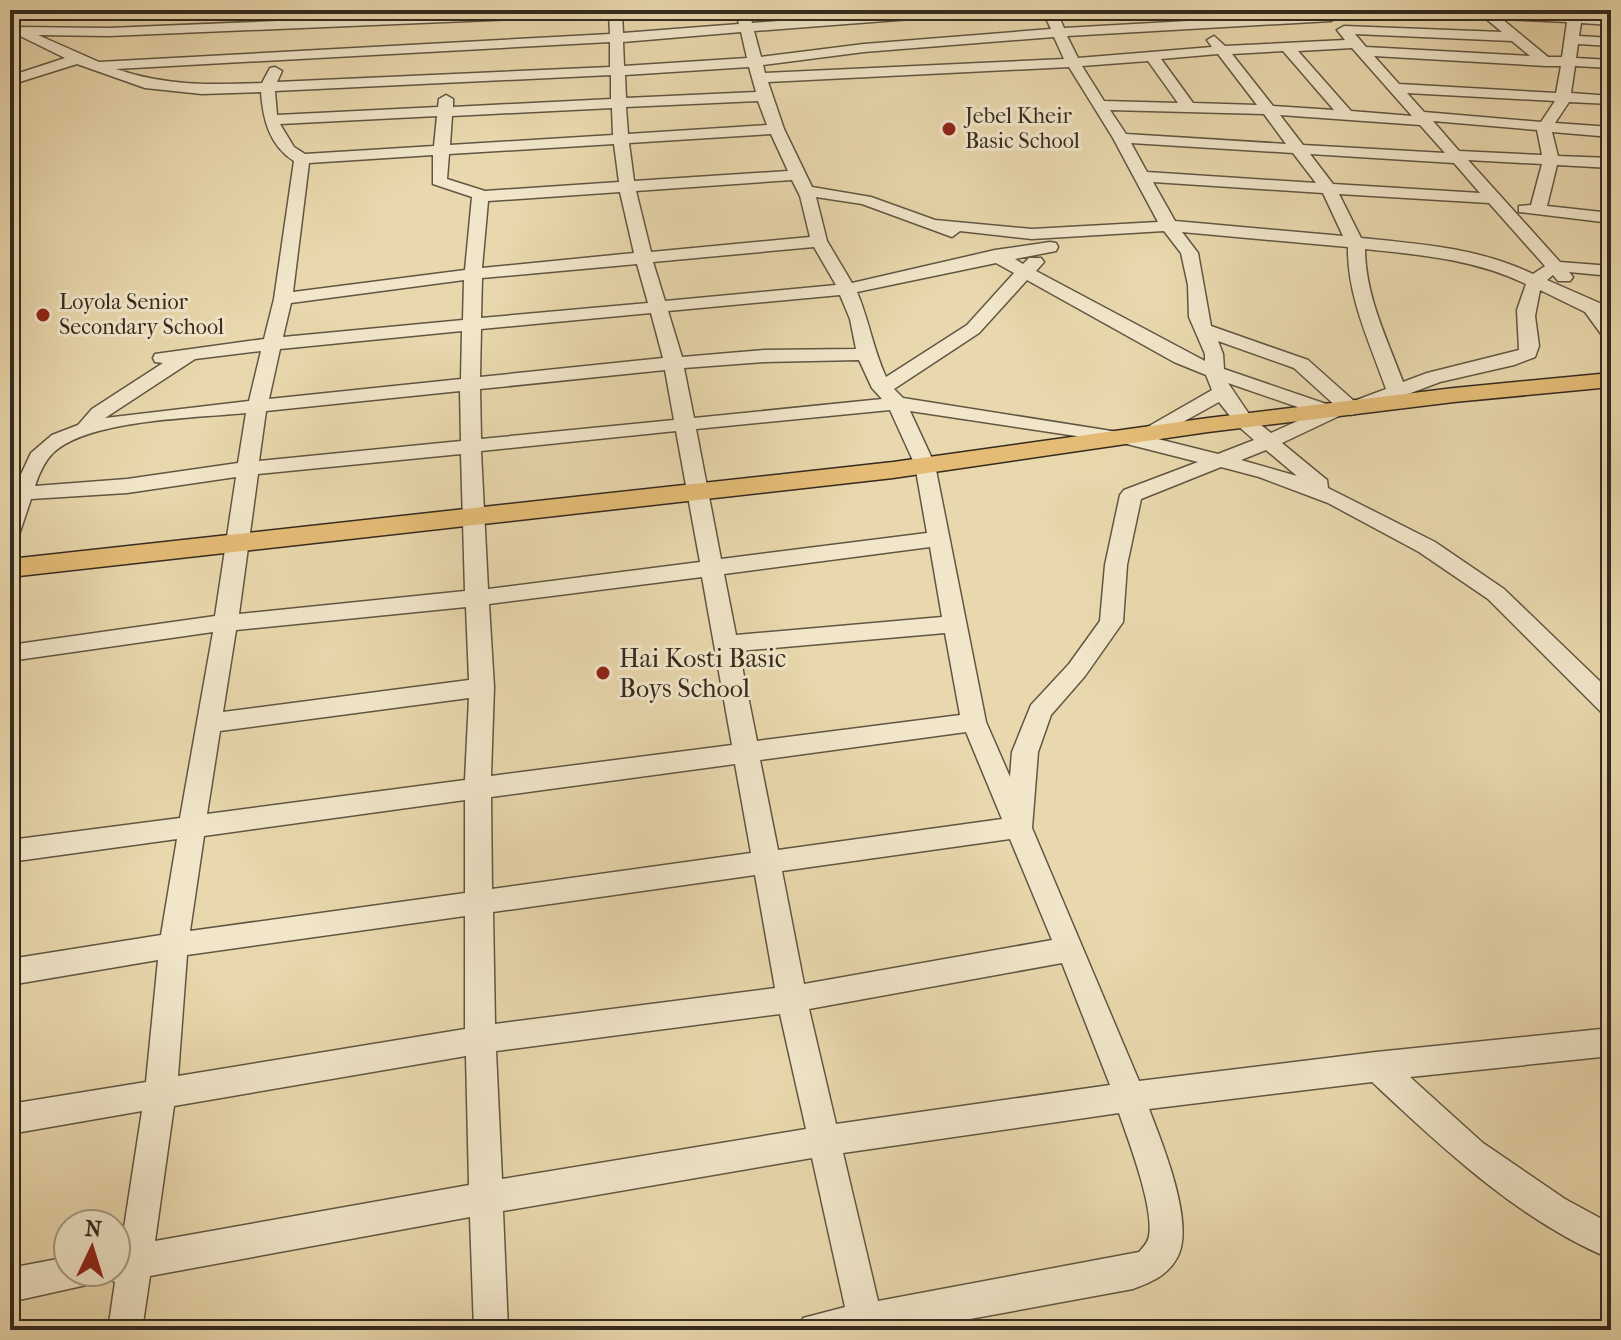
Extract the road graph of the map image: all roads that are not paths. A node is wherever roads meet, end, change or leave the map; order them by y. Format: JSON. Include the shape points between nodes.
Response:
{"nodes":[{"id":1,"x":301,"y":10,"type":"edge"},
{"id":2,"x":615,"y":10,"type":"edge"},
{"id":3,"x":635,"y":10,"type":"edge"},
{"id":4,"x":976,"y":10,"type":"edge"},
{"id":5,"x":1049,"y":10,"type":"edge"},
{"id":6,"x":1382,"y":10,"type":"edge"},
{"id":7,"x":1486,"y":12,"type":"edge"},
{"id":8,"x":892,"y":13,"type":"edge"},
{"id":9,"x":1328,"y":13,"type":"edge"},
{"id":10,"x":459,"y":14,"type":"edge"},
{"id":11,"x":1576,"y":14,"type":"edge"},
{"id":12,"x":1195,"y":16,"type":"edge"},
{"id":13,"x":138,"y":17,"type":"dead end"},
{"id":14,"x":744,"y":20,"type":"edge"},
{"id":15,"x":1611,"y":21,"type":"edge"},
{"id":16,"x":294,"y":25,"type":"junction"},
{"id":17,"x":13,"y":29,"type":"edge"},
{"id":18,"x":1344,"y":30,"type":"junction"},
{"id":19,"x":128,"y":31,"type":"junction"},
{"id":20,"x":1061,"y":32,"type":"junction"},
{"id":21,"x":1516,"y":37,"type":"junction"},
{"id":22,"x":617,"y":38,"type":"junction"},
{"id":23,"x":1573,"y":40,"type":"junction"},
{"id":24,"x":1611,"y":42,"type":"edge"},
{"id":25,"x":904,"y":45,"type":"junction"},
{"id":26,"x":1287,"y":47,"type":"junction"},
{"id":27,"x":1359,"y":47,"type":"junction"},
{"id":28,"x":1221,"y":50,"type":"junction"},
{"id":29,"x":351,"y":51,"type":"junction"},
{"id":30,"x":283,"y":54,"type":"junction"},
{"id":31,"x":1152,"y":56,"type":"junction"},
{"id":32,"x":77,"y":59,"type":"junction"},
{"id":33,"x":1544,"y":61,"type":"junction"},
{"id":34,"x":1569,"y":61,"type":"junction"},
{"id":35,"x":454,"y":62,"type":"junction"},
{"id":36,"x":124,"y":63,"type":"junction"},
{"id":37,"x":1073,"y":63,"type":"junction"},
{"id":38,"x":1611,"y":64,"type":"edge"},
{"id":39,"x":97,"y":65,"type":"junction"},
{"id":40,"x":916,"y":70,"type":"junction"},
{"id":41,"x":616,"y":71,"type":"junction"},
{"id":42,"x":760,"y":78,"type":"junction"},
{"id":43,"x":1566,"y":79,"type":"junction"},
{"id":44,"x":10,"y":81,"type":"edge"},
{"id":45,"x":338,"y":83,"type":"junction"},
{"id":46,"x":268,"y":86,"type":"junction"},
{"id":47,"x":1395,"y":88,"type":"junction"},
{"id":48,"x":1563,"y":97,"type":"junction"},
{"id":49,"x":1611,"y":100,"type":"edge"},
{"id":50,"x":620,"y":103,"type":"junction"},
{"id":51,"x":1101,"y":105,"type":"junction"},
{"id":52,"x":1188,"y":107,"type":"junction"},
{"id":53,"x":1267,"y":110,"type":"junction"},
{"id":54,"x":443,"y":112,"type":"junction"},
{"id":55,"x":1346,"y":115,"type":"junction"},
{"id":56,"x":1423,"y":119,"type":"junction"},
{"id":57,"x":270,"y":120,"type":"junction"},
{"id":58,"x":1544,"y":128,"type":"junction"},
{"id":59,"x":776,"y":129,"type":"junction"},
{"id":60,"x":1611,"y":132,"type":"edge"},
{"id":61,"x":1121,"y":138,"type":"junction"},
{"id":62,"x":621,"y":139,"type":"junction"},
{"id":63,"x":1298,"y":149,"type":"junction"},
{"id":64,"x":440,"y":151,"type":"junction"},
{"id":65,"x":1458,"y":157,"type":"junction"},
{"id":66,"x":302,"y":159,"type":"junction"},
{"id":67,"x":1551,"y":159,"type":"junction"},
{"id":68,"x":1611,"y":163,"type":"edge"},
{"id":69,"x":1140,"y":176,"type":"junction"},
{"id":70,"x":801,"y":183,"type":"junction"},
{"id":71,"x":629,"y":188,"type":"junction"},
{"id":72,"x":1329,"y":189,"type":"junction"},
{"id":73,"x":480,"y":196,"type":"junction"},
{"id":74,"x":1499,"y":203,"type":"junction"},
{"id":75,"x":1538,"y":210,"type":"junction"},
{"id":76,"x":1611,"y":218,"type":"edge"},
{"id":77,"x":939,"y":224,"type":"junction"},
{"id":78,"x":1169,"y":226,"type":"junction"},
{"id":79,"x":1075,"y":232,"type":"junction"},
{"id":80,"x":819,"y":241,"type":"junction"},
{"id":81,"x":1356,"y":245,"type":"junction"},
{"id":82,"x":1050,"y":247,"type":"junction"},
{"id":83,"x":644,"y":257,"type":"junction"},
{"id":84,"x":999,"y":258,"type":"junction"},
{"id":85,"x":1555,"y":266,"type":"junction"},
{"id":86,"x":1611,"y":271,"type":"edge"},
{"id":87,"x":473,"y":274,"type":"junction"},
{"id":88,"x":1026,"y":274,"type":"junction"},
{"id":89,"x":1535,"y":280,"type":"junction"},
{"id":90,"x":847,"y":289,"type":"junction"},
{"id":91,"x":283,"y":299,"type":"junction"},
{"id":92,"x":1591,"y":308,"type":"junction"},
{"id":93,"x":659,"y":309,"type":"junction"},
{"id":94,"x":1611,"y":313,"type":"edge"},
{"id":95,"x":470,"y":318,"type":"junction"},
{"id":96,"x":1204,"y":330,"type":"junction"},
{"id":97,"x":1611,"y":334,"type":"edge"},
{"id":98,"x":270,"y":344,"type":"junction"},
{"id":99,"x":190,"y":354,"type":"junction"},
{"id":100,"x":866,"y":354,"type":"junction"},
{"id":101,"x":162,"y":358,"type":"dead end"},
{"id":102,"x":674,"y":363,"type":"junction"},
{"id":103,"x":1611,"y":380,"type":"edge"},
{"id":104,"x":1218,"y":382,"type":"junction"},
{"id":105,"x":470,"y":384,"type":"junction"},
{"id":106,"x":1397,"y":391,"type":"junction"},
{"id":107,"x":890,"y":396,"type":"junction"},
{"id":108,"x":257,"y":406,"type":"junction"},
{"id":109,"x":1342,"y":411,"type":"junction"},
{"id":110,"x":1244,"y":421,"type":"junction"},
{"id":111,"x":685,"y":425,"type":"junction"},
{"id":112,"x":83,"y":431,"type":"junction"},
{"id":113,"x":1151,"y":433,"type":"junction"},
{"id":114,"x":1123,"y":437,"type":"junction"},
{"id":115,"x":1268,"y":442,"type":"junction"},
{"id":116,"x":471,"y":449,"type":"junction"},
{"id":117,"x":1221,"y":461,"type":"junction"},
{"id":118,"x":925,"y":465,"type":"junction"},
{"id":119,"x":249,"y":470,"type":"junction"},
{"id":120,"x":697,"y":491,"type":"junction"},
{"id":121,"x":23,"y":493,"type":"junction"},
{"id":122,"x":1335,"y":498,"type":"junction"},
{"id":123,"x":472,"y":516,"type":"junction"},
{"id":124,"x":10,"y":533,"type":"edge"},
{"id":125,"x":938,"y":539,"type":"junction"},
{"id":126,"x":238,"y":542,"type":"junction"},
{"id":127,"x":711,"y":566,"type":"junction"},
{"id":128,"x":10,"y":568,"type":"edge"},
{"id":129,"x":477,"y":598,"type":"junction"},
{"id":130,"x":226,"y":622,"type":"junction"},
{"id":131,"x":955,"y":624,"type":"junction"},
{"id":132,"x":725,"y":644,"type":"junction"},
{"id":133,"x":10,"y":653,"type":"edge"},
{"id":134,"x":482,"y":687,"type":"junction"},
{"id":135,"x":1611,"y":707,"type":"edge"},
{"id":136,"x":974,"y":722,"type":"junction"},
{"id":137,"x":209,"y":723,"type":"junction"},
{"id":138,"x":746,"y":754,"type":"junction"},
{"id":139,"x":478,"y":787,"type":"junction"},
{"id":140,"x":192,"y":827,"type":"junction"},
{"id":141,"x":1019,"y":827,"type":"junction"},
{"id":142,"x":10,"y":851,"type":"edge"},
{"id":143,"x":766,"y":864,"type":"junction"},
{"id":144,"x":479,"y":903,"type":"junction"},
{"id":145,"x":174,"y":945,"type":"junction"},
{"id":146,"x":1071,"y":949,"type":"junction"},
{"id":147,"x":10,"y":972,"type":"edge"},
{"id":148,"x":792,"y":999,"type":"junction"},
{"id":149,"x":480,"y":1040,"type":"junction"},
{"id":150,"x":1611,"y":1042,"type":"edge"},
{"id":151,"x":1376,"y":1066,"type":"junction"},
{"id":152,"x":161,"y":1091,"type":"junction"},
{"id":153,"x":1129,"y":1098,"type":"junction"},
{"id":154,"x":10,"y":1119,"type":"edge"},
{"id":155,"x":823,"y":1141,"type":"junction"},
{"id":156,"x":488,"y":1196,"type":"junction"},
{"id":157,"x":132,"y":1234,"type":"edge"},
{"id":158,"x":1611,"y":1242,"type":"edge"},
{"id":159,"x":132,"y":1262,"type":"edge"},
{"id":160,"x":52,"y":1277,"type":"edge"},
{"id":161,"x":10,"y":1285,"type":"edge"},
{"id":162,"x":126,"y":1288,"type":"edge"},
{"id":163,"x":866,"y":1325,"type":"edge"},
{"id":164,"x":125,"y":1330,"type":"edge"},
{"id":165,"x":491,"y":1330,"type":"edge"},
{"id":166,"x":815,"y":1330,"type":"edge"}],
"edges":[{"from":1,"to":16,"type":"street"},
{"from":2,"to":3,"type":"street"},
{"from":2,"to":10,"type":"street"},
{"from":2,"to":22,"type":"street"},
{"from":4,"to":8,"type":"street"},
{"from":5,"to":20,"type":"street"},
{"from":6,"to":7,"type":"street"},
{"from":7,"to":11,"type":"street"},
{"from":7,"to":21,"type":"street"},
{"from":8,"to":14,"type":"street"},
{"from":8,"to":25,"type":"street"},
{"from":9,"to":12,"type":"street"},
{"from":9,"to":18,"type":"street"},
{"from":10,"to":16,"type":"street"},
{"from":10,"to":35,"type":"street"},
{"from":11,"to":15,"type":"street"},
{"from":11,"to":23,"type":"street"},
{"from":12,"to":20,"type":"street"},
{"from":12,"to":28,"type":"street"},
{"from":13,"to":19,"type":"street"},
{"from":14,"to":22,"type":"street"},
{"from":14,"to":42,"type":"street"},
{"from":16,"to":19,"type":"street"},
{"from":16,"to":30,"type":"street"},
{"from":17,"to":19,"type":"street"},
{"from":17,"to":32,"type":"street"},
{"from":18,"to":21,"type":"street"},
{"from":18,"to":27,"type":"street"},
{"from":19,"to":36,"type":"street","via":[[121,50]]},
{"from":20,"to":25,"type":"street"},
{"from":20,"to":37,"type":"street"},
{"from":21,"to":33,"type":"street"},
{"from":22,"to":35,"type":"street"},
{"from":22,"to":41,"type":"street"},
{"from":23,"to":24,"type":"street"},
{"from":23,"to":34,"type":"street"},
{"from":25,"to":40,"type":"street"},
{"from":25,"to":42,"type":"street"},
{"from":26,"to":27,"type":"street"},
{"from":26,"to":28,"type":"street"},
{"from":26,"to":55,"type":"street"},
{"from":27,"to":33,"type":"street"},
{"from":27,"to":47,"type":"street"},
{"from":28,"to":31,"type":"street"},
{"from":28,"to":53,"type":"street"},
{"from":29,"to":30,"type":"street"},
{"from":29,"to":35,"type":"street"},
{"from":29,"to":45,"type":"street"},
{"from":30,"to":36,"type":"street"},
{"from":30,"to":46,"type":"street"},
{"from":31,"to":37,"type":"street"},
{"from":31,"to":52,"type":"street"},
{"from":32,"to":39,"type":"street"},
{"from":32,"to":44,"type":"street"},
{"from":33,"to":34,"type":"street"},
{"from":33,"to":43,"type":"street"},
{"from":34,"to":38,"type":"street"},
{"from":34,"to":43,"type":"street"},
{"from":35,"to":41,"type":"street"},
{"from":35,"to":45,"type":"street"},
{"from":35,"to":54,"type":"street"},
{"from":36,"to":39,"type":"street"},
{"from":37,"to":40,"type":"street"},
{"from":37,"to":51,"type":"street"},
{"from":39,"to":46,"type":"street","via":[[164,88]]},
{"from":40,"to":42,"type":"street"},
{"from":41,"to":42,"type":"street"},
{"from":41,"to":50,"type":"street"},
{"from":42,"to":50,"type":"street"},
{"from":42,"to":59,"type":"street"},
{"from":43,"to":48,"type":"street"},
{"from":45,"to":46,"type":"street"},
{"from":46,"to":57,"type":"street"},
{"from":47,"to":48,"type":"street"},
{"from":47,"to":56,"type":"street"},
{"from":48,"to":49,"type":"street"},
{"from":48,"to":58,"type":"street"},
{"from":50,"to":54,"type":"street"},
{"from":50,"to":62,"type":"street"},
{"from":51,"to":52,"type":"street"},
{"from":51,"to":61,"type":"street"},
{"from":52,"to":53,"type":"street"},
{"from":53,"to":55,"type":"street"},
{"from":53,"to":63,"type":"street"},
{"from":54,"to":57,"type":"street"},
{"from":54,"to":64,"type":"street"},
{"from":55,"to":56,"type":"street"},
{"from":56,"to":58,"type":"street"},
{"from":56,"to":65,"type":"street"},
{"from":57,"to":66,"type":"street","via":[[288,150]]},
{"from":58,"to":60,"type":"street"},
{"from":58,"to":67,"type":"street"},
{"from":59,"to":62,"type":"street"},
{"from":59,"to":70,"type":"street"},
{"from":61,"to":63,"type":"street"},
{"from":61,"to":69,"type":"street"},
{"from":62,"to":64,"type":"street"},
{"from":62,"to":71,"type":"street"},
{"from":63,"to":65,"type":"street"},
{"from":63,"to":72,"type":"street"},
{"from":64,"to":66,"type":"street"},
{"from":64,"to":73,"type":"street","via":[[441,183]]},
{"from":65,"to":67,"type":"street"},
{"from":65,"to":74,"type":"street"},
{"from":66,"to":91,"type":"street"},
{"from":67,"to":68,"type":"street"},
{"from":67,"to":75,"type":"street"},
{"from":69,"to":72,"type":"street"},
{"from":69,"to":78,"type":"street"},
{"from":70,"to":71,"type":"street"},
{"from":70,"to":77,"type":"street"},
{"from":70,"to":80,"type":"street"},
{"from":71,"to":73,"type":"street"},
{"from":71,"to":83,"type":"street"},
{"from":72,"to":74,"type":"street"},
{"from":72,"to":81,"type":"street"},
{"from":73,"to":87,"type":"street"},
{"from":74,"to":75,"type":"street"},
{"from":74,"to":85,"type":"street"},
{"from":75,"to":76,"type":"street"},
{"from":77,"to":79,"type":"street","via":[[1005,233]]},
{"from":77,"to":84,"type":"street"},
{"from":78,"to":79,"type":"street"},
{"from":78,"to":81,"type":"street"},
{"from":78,"to":96,"type":"street","via":[[1189,253]]},
{"from":79,"to":82,"type":"street"},
{"from":80,"to":83,"type":"street"},
{"from":80,"to":90,"type":"street"},
{"from":81,"to":89,"type":"street","via":[[1464,255]]},
{"from":81,"to":106,"type":"street","via":[[1364,301]]},
{"from":82,"to":84,"type":"street"},
{"from":82,"to":88,"type":"street"},
{"from":83,"to":87,"type":"street"},
{"from":83,"to":93,"type":"street"},
{"from":84,"to":88,"type":"street"},
{"from":84,"to":90,"type":"street"},
{"from":85,"to":86,"type":"street"},
{"from":85,"to":89,"type":"street"},
{"from":85,"to":92,"type":"street"},
{"from":87,"to":91,"type":"street"},
{"from":87,"to":95,"type":"street"},
{"from":88,"to":104,"type":"street"},
{"from":88,"to":107,"type":"street","via":[[973,329]]},
{"from":89,"to":92,"type":"street"},
{"from":89,"to":106,"type":"street","via":[[1526,313],[1532,340],[1528,353]]},
{"from":90,"to":93,"type":"street"},
{"from":90,"to":100,"type":"street"},
{"from":91,"to":98,"type":"street"},
{"from":92,"to":94,"type":"street"},
{"from":92,"to":97,"type":"street"},
{"from":93,"to":95,"type":"street","via":[[508,323]]},
{"from":93,"to":102,"type":"street"},
{"from":95,"to":98,"type":"street"},
{"from":95,"to":105,"type":"street"},
{"from":96,"to":104,"type":"street"},
{"from":96,"to":109,"type":"street","via":[[1301,364]]},
{"from":98,"to":99,"type":"street"},
{"from":98,"to":108,"type":"street"},
{"from":99,"to":101,"type":"street"},
{"from":99,"to":112,"type":"street","via":[[99,413]]},
{"from":100,"to":102,"type":"street"},
{"from":100,"to":107,"type":"street"},
{"from":102,"to":105,"type":"street"},
{"from":102,"to":111,"type":"street"},
{"from":103,"to":109,"type":"main road"},
{"from":104,"to":109,"type":"street"},
{"from":104,"to":110,"type":"street"},
{"from":104,"to":113,"type":"street"},
{"from":105,"to":108,"type":"street"},
{"from":105,"to":116,"type":"street"},
{"from":106,"to":109,"type":"street"},
{"from":107,"to":111,"type":"street"},
{"from":107,"to":114,"type":"street"},
{"from":107,"to":118,"type":"street"},
{"from":108,"to":112,"type":"street","via":[[147,417]]},
{"from":108,"to":119,"type":"street"},
{"from":109,"to":110,"type":"main road"},
{"from":109,"to":115,"type":"street"},
{"from":110,"to":113,"type":"main road"},
{"from":110,"to":115,"type":"street"},
{"from":111,"to":116,"type":"street"},
{"from":111,"to":120,"type":"street"},
{"from":112,"to":121,"type":"street","via":[[38,457]]},
{"from":113,"to":114,"type":"main road"},
{"from":114,"to":117,"type":"street"},
{"from":114,"to":118,"type":"main road"},
{"from":115,"to":117,"type":"street"},
{"from":115,"to":122,"type":"street"},
{"from":116,"to":119,"type":"street"},
{"from":116,"to":123,"type":"street"},
{"from":117,"to":122,"type":"street"},
{"from":117,"to":141,"type":"street","via":[[1131,495],[1111,622],[1040,711],[1025,752]]},
{"from":118,"to":120,"type":"main road"},
{"from":118,"to":125,"type":"street"},
{"from":119,"to":121,"type":"street"},
{"from":119,"to":126,"type":"street"},
{"from":120,"to":123,"type":"main road"},
{"from":120,"to":127,"type":"street"},
{"from":121,"to":124,"type":"street"},
{"from":122,"to":135,"type":"street","via":[[1427,547],[1496,594]]},
{"from":123,"to":126,"type":"main road"},
{"from":123,"to":129,"type":"street"},
{"from":125,"to":127,"type":"street"},
{"from":125,"to":131,"type":"street"},
{"from":126,"to":128,"type":"main road"},
{"from":126,"to":130,"type":"street"},
{"from":127,"to":129,"type":"street"},
{"from":127,"to":132,"type":"street"},
{"from":129,"to":130,"type":"street"},
{"from":129,"to":134,"type":"street"},
{"from":130,"to":133,"type":"street"},
{"from":130,"to":137,"type":"street"},
{"from":131,"to":132,"type":"street"},
{"from":131,"to":136,"type":"street"},
{"from":132,"to":138,"type":"street"},
{"from":134,"to":137,"type":"street"},
{"from":134,"to":139,"type":"street"},
{"from":136,"to":138,"type":"street"},
{"from":136,"to":141,"type":"street"},
{"from":137,"to":140,"type":"street"},
{"from":138,"to":139,"type":"street"},
{"from":138,"to":143,"type":"street"},
{"from":139,"to":140,"type":"street"},
{"from":139,"to":144,"type":"street"},
{"from":140,"to":142,"type":"street"},
{"from":140,"to":145,"type":"street"},
{"from":141,"to":143,"type":"street"},
{"from":141,"to":146,"type":"street"},
{"from":143,"to":144,"type":"street"},
{"from":143,"to":148,"type":"street"},
{"from":144,"to":145,"type":"street"},
{"from":144,"to":149,"type":"street"},
{"from":145,"to":147,"type":"street"},
{"from":145,"to":152,"type":"street"},
{"from":146,"to":148,"type":"street"},
{"from":146,"to":153,"type":"street"},
{"from":148,"to":149,"type":"street"},
{"from":148,"to":155,"type":"street"},
{"from":149,"to":152,"type":"street"},
{"from":149,"to":156,"type":"street"},
{"from":150,"to":151,"type":"street"},
{"from":151,"to":153,"type":"street"},
{"from":151,"to":158,"type":"street","via":[[1472,1154],[1553,1211]]},
{"from":152,"to":154,"type":"street"},
{"from":152,"to":157,"type":"street"},
{"from":153,"to":155,"type":"street"},
{"from":153,"to":163,"type":"street","via":[[1152,1161],[1166,1227],[1165,1247],[1151,1264],[1099,1280]]},
{"from":155,"to":156,"type":"street"},
{"from":155,"to":163,"type":"street"},
{"from":156,"to":159,"type":"street"},
{"from":156,"to":165,"type":"street"},
{"from":160,"to":161,"type":"street"},
{"from":162,"to":164,"type":"street"},
{"from":163,"to":166,"type":"street"}]}
